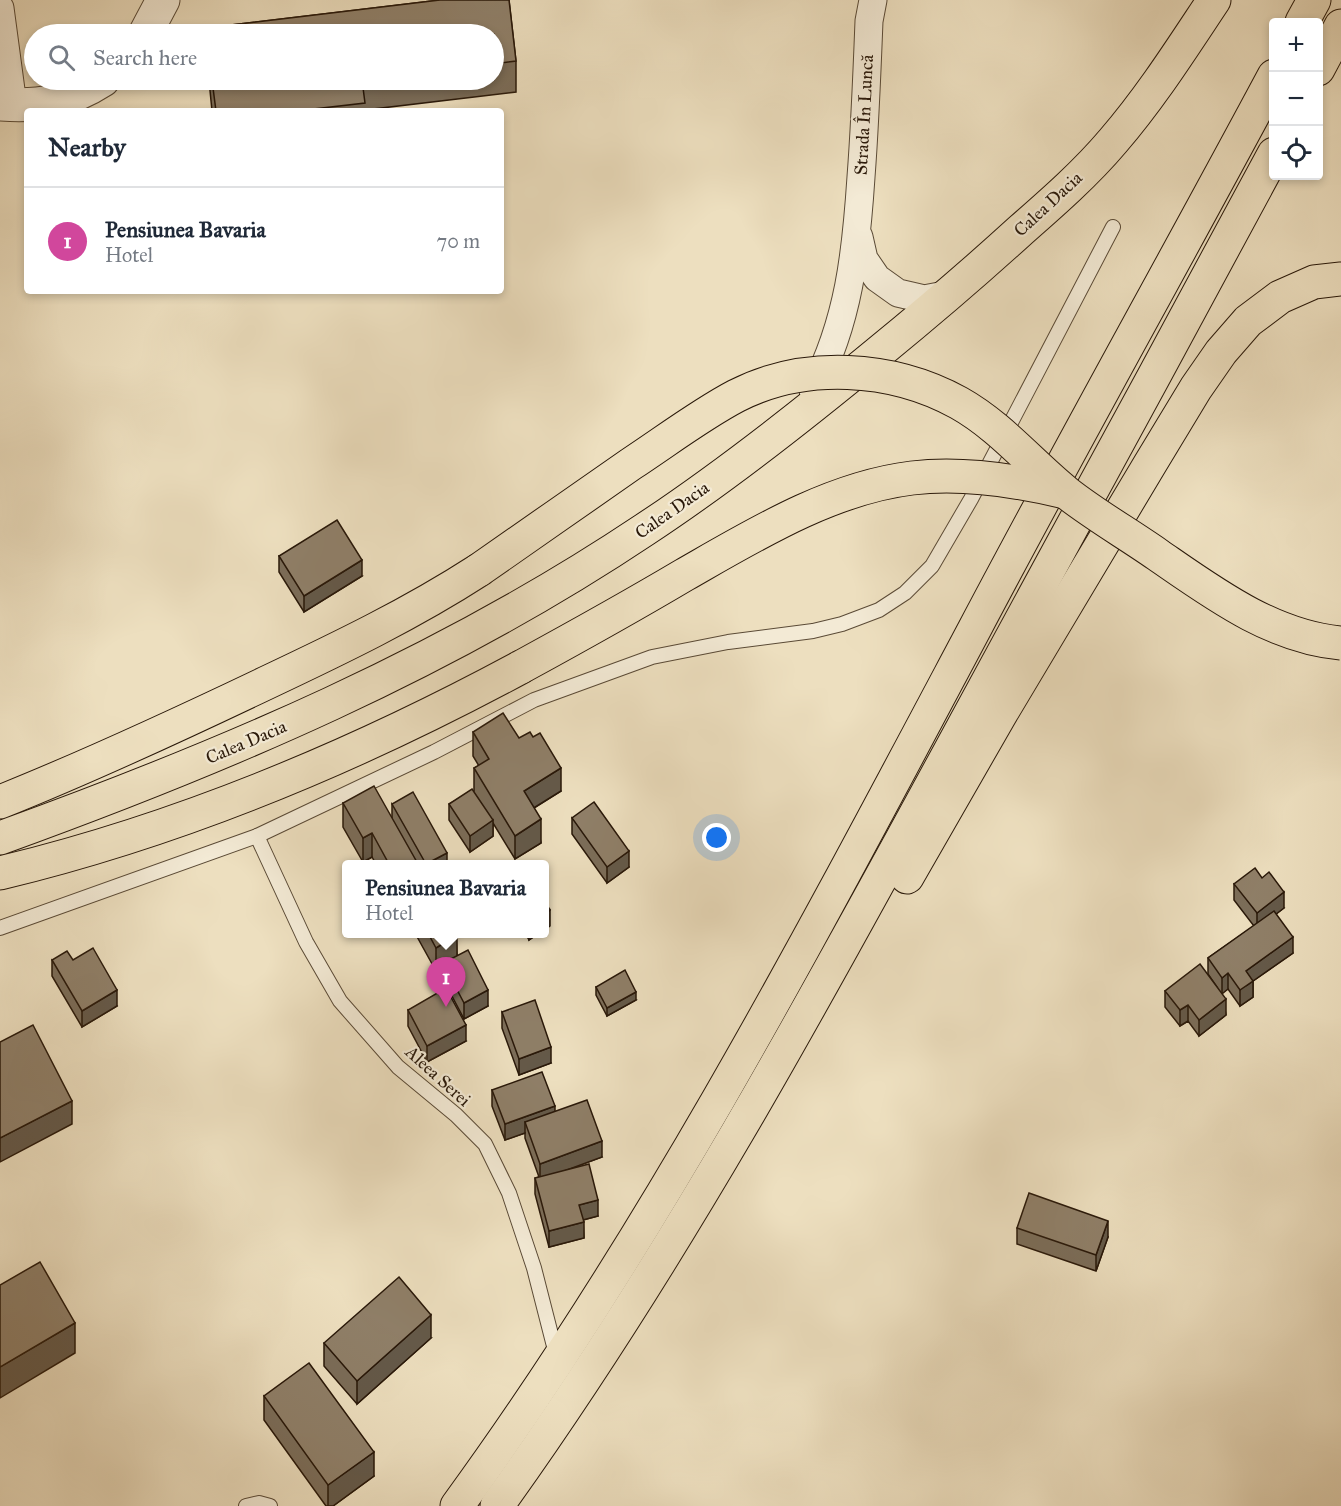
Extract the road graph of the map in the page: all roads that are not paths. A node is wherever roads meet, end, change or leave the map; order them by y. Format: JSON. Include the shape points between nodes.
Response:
{"nodes":[{"id":1,"x":163,"y":0,"type":"edge"},
{"id":2,"x":873,"y":0,"type":"edge"},
{"id":3,"x":1214,"y":0,"type":"edge"},
{"id":4,"x":1314,"y":0,"type":"edge"},
{"id":5,"x":0,"y":8,"type":"edge"},
{"id":6,"x":1304,"y":18,"type":"edge"},
{"id":7,"x":150,"y":24,"type":"edge"},
{"id":8,"x":1341,"y":26,"type":"edge"},
{"id":9,"x":1323,"y":60,"type":"edge"},
{"id":10,"x":1269,"y":85,"type":"edge"},
{"id":11,"x":84,"y":90,"type":"edge"},
{"id":12,"x":7,"y":105,"type":"edge"},
{"id":13,"x":1269,"y":163,"type":"edge"},
{"id":14,"x":1113,"y":227,"type":"dead end"},
{"id":15,"x":858,"y":230,"type":"junction"},
{"id":16,"x":1341,"y":279,"type":"edge"},
{"id":17,"x":950,"y":294,"type":"junction"},
{"id":18,"x":797,"y":420,"type":"junction"},
{"id":19,"x":1067,"y":493,"type":"junction"},
{"id":20,"x":1341,"y":643,"type":"edge"},
{"id":21,"x":0,"y":802,"type":"edge"},
{"id":22,"x":257,"y":836,"type":"junction"},
{"id":23,"x":0,"y":838,"type":"edge"},
{"id":24,"x":0,"y":873,"type":"edge"},
{"id":25,"x":0,"y":928,"type":"edge"},
{"id":26,"x":846,"y":944,"type":"junction"},
{"id":27,"x":558,"y":1359,"type":"junction"},
{"id":28,"x":246,"y":1506,"type":"edge"},
{"id":29,"x":270,"y":1506,"type":"edge"},
{"id":30,"x":457,"y":1506,"type":"edge"},
{"id":31,"x":497,"y":1506,"type":"edge"}],
"edges":[{"from":1,"to":7,"type":"street"},
{"from":2,"to":15,"type":"street","name":"Strada În Luncă"},
{"from":3,"to":17,"type":"main road","name":"Calea Dacia","via":[[1161,80],[1112,142]]},
{"from":4,"to":6,"type":"main road"},
{"from":5,"to":12,"type":"street"},
{"from":8,"to":9,"type":"main road"},
{"from":10,"to":27,"type":"main road","via":[[816,927],[684,1155]]},
{"from":11,"to":12,"type":"street","via":[[41,105]]},
{"from":13,"to":26,"type":"main road"},
{"from":14,"to":22,"type":"lane","via":[[971,499],[932,566],[905,592],[879,610],[842,624],[652,657],[534,700]]},
{"from":15,"to":17,"type":"street","name":"Strada În Luncă","via":[[864,259],[877,278],[898,294],[924,299]]},
{"from":15,"to":18,"type":"street","name":"Strada În Luncă","via":[[852,280],[839,328]]},
{"from":16,"to":26,"type":"main road","via":[[1314,282],[1280,297],[1248,321],[1221,352],[1057,619],[893,902]]},
{"from":17,"to":18,"type":"main road","name":"Calea Dacia"},
{"from":18,"to":23,"type":"main road","name":"Calea Dacia","via":[[593,563],[448,645],[242,744],[104,801]]},
{"from":19,"to":20,"type":"main road","bridge":true,"via":[[1245,611],[1288,632]]},
{"from":19,"to":21,"type":"main road","bridge":true,"via":[[989,424],[936,392],[873,375],[837,372],[802,374],[771,382],[728,401],[691,424],[479,570],[419,606],[149,740]]},
{"from":19,"to":24,"type":"main road","bridge":true,"via":[[997,479],[953,477],[878,484],[838,497],[743,541],[418,721],[261,790],[125,840]]},
{"from":22,"to":25,"type":"lane"},
{"from":22,"to":27,"type":"lane","name":"Aleea Serei","via":[[306,942],[340,1000],[398,1066],[485,1144],[509,1193]]},
{"from":26,"to":31,"type":"main road","via":[[653,1273]]},
{"from":27,"to":30,"type":"main road"},
{"from":28,"to":29,"type":"lane"}]}
